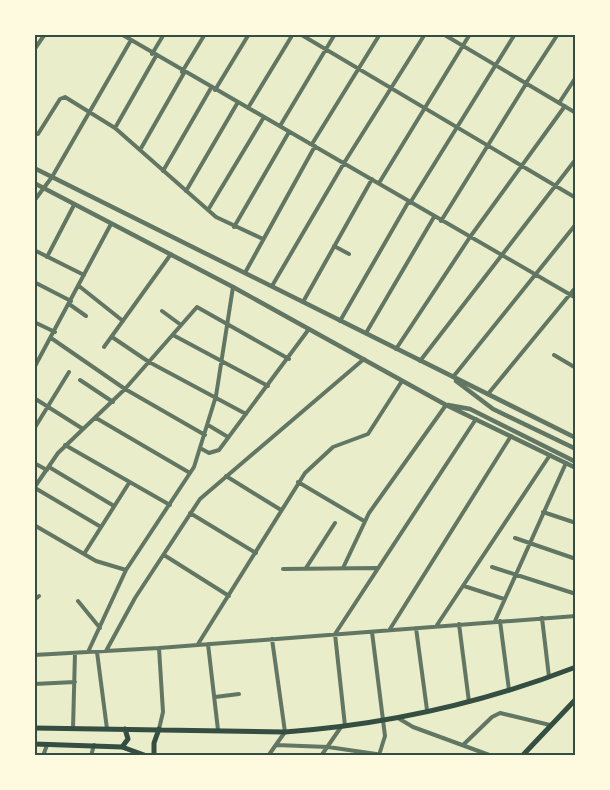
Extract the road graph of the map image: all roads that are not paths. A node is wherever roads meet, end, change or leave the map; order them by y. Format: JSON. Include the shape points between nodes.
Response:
{"nodes":[{"id":1,"x":45,"y":34,"type":"edge"},
{"id":2,"x":121,"y":34,"type":"edge"},
{"id":3,"x":164,"y":34,"type":"edge"},
{"id":4,"x":205,"y":34,"type":"edge"},
{"id":5,"x":249,"y":34,"type":"edge"},
{"id":6,"x":293,"y":34,"type":"edge"},
{"id":7,"x":300,"y":34,"type":"edge"},
{"id":8,"x":335,"y":34,"type":"edge"},
{"id":9,"x":380,"y":34,"type":"edge"},
{"id":10,"x":425,"y":34,"type":"edge"},
{"id":11,"x":443,"y":34,"type":"edge"},
{"id":12,"x":470,"y":34,"type":"edge"},
{"id":13,"x":515,"y":34,"type":"edge"},
{"id":14,"x":558,"y":34,"type":"edge"},
{"id":15,"x":130,"y":40,"type":"junction"},
{"id":16,"x":462,"y":46,"type":"junction"},
{"id":17,"x":34,"y":50,"type":"edge"},
{"id":18,"x":326,"y":50,"type":"junction"},
{"id":19,"x":154,"y":55,"type":"junction"},
{"id":20,"x":494,"y":65,"type":"junction"},
{"id":21,"x":359,"y":69,"type":"junction"},
{"id":22,"x":183,"y":72,"type":"junction"},
{"id":23,"x":576,"y":77,"type":"edge"},
{"id":24,"x":526,"y":84,"type":"junction"},
{"id":25,"x":391,"y":88,"type":"junction"},
{"id":26,"x":213,"y":89,"type":"junction"},
{"id":27,"x":238,"y":102,"type":"junction"},
{"id":28,"x":559,"y":103,"type":"junction"},
{"id":29,"x":565,"y":106,"type":"junction"},
{"id":30,"x":248,"y":108,"type":"junction"},
{"id":31,"x":423,"y":108,"type":"junction"},
{"id":32,"x":89,"y":111,"type":"junction"},
{"id":33,"x":576,"y":113,"type":"edge"},
{"id":34,"x":264,"y":117,"type":"junction"},
{"id":35,"x":279,"y":126,"type":"junction"},
{"id":36,"x":457,"y":127,"type":"junction"},
{"id":37,"x":115,"y":128,"type":"junction"},
{"id":38,"x":290,"y":131,"type":"junction"},
{"id":39,"x":38,"y":134,"type":"dead end"},
{"id":40,"x":314,"y":145,"type":"junction"},
{"id":41,"x":489,"y":145,"type":"junction"},
{"id":42,"x":140,"y":150,"type":"junction"},
{"id":43,"x":576,"y":159,"type":"edge"},
{"id":44,"x":344,"y":162,"type":"junction"},
{"id":45,"x":523,"y":166,"type":"junction"},
{"id":46,"x":34,"y":168,"type":"edge"},
{"id":47,"x":163,"y":171,"type":"junction"},
{"id":48,"x":52,"y":177,"type":"junction"},
{"id":49,"x":372,"y":179,"type":"junction"},
{"id":50,"x":34,"y":183,"type":"edge"},
{"id":51,"x":379,"y":183,"type":"junction"},
{"id":52,"x":556,"y":186,"type":"junction"},
{"id":53,"x":44,"y":188,"type":"junction"},
{"id":54,"x":186,"y":191,"type":"junction"},
{"id":55,"x":576,"y":198,"type":"edge"},
{"id":56,"x":34,"y":201,"type":"edge"},
{"id":57,"x":409,"y":202,"type":"junction"},
{"id":58,"x":74,"y":205,"type":"junction"},
{"id":59,"x":208,"y":210,"type":"junction"},
{"id":60,"x":434,"y":217,"type":"junction"},
{"id":61,"x":441,"y":221,"type":"junction"},
{"id":62,"x":111,"y":224,"type":"junction"},
{"id":63,"x":576,"y":224,"type":"edge"},
{"id":64,"x":234,"y":227,"type":"junction"},
{"id":65,"x":470,"y":237,"type":"junction"},
{"id":66,"x":262,"y":239,"type":"junction"},
{"id":67,"x":334,"y":246,"type":"junction"},
{"id":68,"x":34,"y":250,"type":"edge"},
{"id":69,"x":171,"y":254,"type":"junction"},
{"id":70,"x":349,"y":254,"type":"dead end"},
{"id":71,"x":47,"y":257,"type":"junction"},
{"id":72,"x":503,"y":257,"type":"junction"},
{"id":73,"x":246,"y":271,"type":"junction"},
{"id":74,"x":84,"y":275,"type":"junction"},
{"id":75,"x":535,"y":276,"type":"junction"},
{"id":76,"x":34,"y":282,"type":"edge"},
{"id":77,"x":79,"y":286,"type":"junction"},
{"id":78,"x":272,"y":286,"type":"junction"},
{"id":79,"x":233,"y":287,"type":"junction"},
{"id":80,"x":576,"y":288,"type":"edge"},
{"id":81,"x":570,"y":296,"type":"junction"},
{"id":82,"x":576,"y":298,"type":"edge"},
{"id":83,"x":303,"y":302,"type":"junction"},
{"id":84,"x":70,"y":303,"type":"junction"},
{"id":85,"x":162,"y":311,"type":"dead end"},
{"id":86,"x":86,"y":316,"type":"dead end"},
{"id":87,"x":123,"y":321,"type":"junction"},
{"id":88,"x":339,"y":321,"type":"junction"},
{"id":89,"x":34,"y":322,"type":"edge"},
{"id":90,"x":228,"y":323,"type":"junction"},
{"id":91,"x":181,"y":325,"type":"junction"},
{"id":92,"x":309,"y":329,"type":"junction"},
{"id":93,"x":55,"y":332,"type":"junction"},
{"id":94,"x":366,"y":334,"type":"junction"},
{"id":95,"x":173,"y":335,"type":"junction"},
{"id":96,"x":111,"y":337,"type":"junction"},
{"id":97,"x":51,"y":338,"type":"junction"},
{"id":98,"x":104,"y":347,"type":"dead end"},
{"id":99,"x":396,"y":349,"type":"junction"},
{"id":100,"x":554,"y":355,"type":"dead end"},
{"id":101,"x":289,"y":359,"type":"junction"},
{"id":102,"x":364,"y":359,"type":"junction"},
{"id":103,"x":222,"y":360,"type":"junction"},
{"id":104,"x":420,"y":361,"type":"junction"},
{"id":105,"x":149,"y":362,"type":"junction"},
{"id":106,"x":35,"y":365,"type":"edge"},
{"id":107,"x":576,"y":368,"type":"edge"},
{"id":108,"x":69,"y":372,"type":"dead end"},
{"id":109,"x":453,"y":377,"type":"junction"},
{"id":110,"x":80,"y":380,"type":"dead end"},
{"id":111,"x":402,"y":381,"type":"junction"},
{"id":112,"x":268,"y":386,"type":"junction"},
{"id":113,"x":125,"y":390,"type":"junction"},
{"id":114,"x":488,"y":394,"type":"junction"},
{"id":115,"x":216,"y":396,"type":"junction"},
{"id":116,"x":34,"y":398,"type":"edge"},
{"id":117,"x":112,"y":402,"type":"junction"},
{"id":118,"x":446,"y":405,"type":"junction"},
{"id":119,"x":49,"y":406,"type":"junction"},
{"id":120,"x":246,"y":414,"type":"junction"},
{"id":121,"x":96,"y":418,"type":"junction"},
{"id":122,"x":476,"y":419,"type":"junction"},
{"id":123,"x":208,"y":425,"type":"junction"},
{"id":124,"x":34,"y":429,"type":"edge"},
{"id":125,"x":83,"y":429,"type":"junction"},
{"id":126,"x":206,"y":435,"type":"junction"},
{"id":127,"x":510,"y":436,"type":"junction"},
{"id":128,"x":228,"y":438,"type":"junction"},
{"id":129,"x":576,"y":438,"type":"edge"},
{"id":130,"x":65,"y":445,"type":"junction"},
{"id":131,"x":200,"y":448,"type":"junction"},
{"id":132,"x":576,"y":450,"type":"edge"},
{"id":133,"x":550,"y":455,"type":"junction"},
{"id":134,"x":34,"y":462,"type":"edge"},
{"id":135,"x":576,"y":462,"type":"edge"},
{"id":136,"x":566,"y":463,"type":"junction"},
{"id":137,"x":48,"y":468,"type":"junction"},
{"id":138,"x":576,"y":468,"type":"edge"},
{"id":139,"x":190,"y":473,"type":"junction"},
{"id":140,"x":226,"y":476,"type":"junction"},
{"id":141,"x":298,"y":482,"type":"junction"},
{"id":142,"x":129,"y":483,"type":"junction"},
{"id":143,"x":35,"y":488,"type":"edge"},
{"id":144,"x":170,"y":505,"type":"junction"},
{"id":145,"x":114,"y":506,"type":"junction"},
{"id":146,"x":282,"y":510,"type":"junction"},
{"id":147,"x":543,"y":512,"type":"junction"},
{"id":148,"x":190,"y":513,"type":"junction"},
{"id":149,"x":364,"y":521,"type":"junction"},
{"id":150,"x":335,"y":523,"type":"dead end"},
{"id":151,"x":576,"y":524,"type":"edge"},
{"id":152,"x":34,"y":525,"type":"edge"},
{"id":153,"x":101,"y":527,"type":"junction"},
{"id":154,"x":515,"y":538,"type":"dead end"},
{"id":155,"x":530,"y":543,"type":"junction"},
{"id":156,"x":256,"y":553,"type":"junction"},
{"id":157,"x":84,"y":554,"type":"junction"},
{"id":158,"x":164,"y":555,"type":"junction"},
{"id":159,"x":576,"y":559,"type":"edge"},
{"id":160,"x":492,"y":567,"type":"dead end"},
{"id":161,"x":343,"y":568,"type":"junction"},
{"id":162,"x":378,"y":568,"type":"junction"},
{"id":163,"x":284,"y":569,"type":"dead end"},
{"id":164,"x":306,"y":569,"type":"junction"},
{"id":165,"x":126,"y":570,"type":"junction"},
{"id":166,"x":515,"y":574,"type":"junction"},
{"id":167,"x":464,"y":586,"type":"junction"},
{"id":168,"x":576,"y":594,"type":"edge"},
{"id":169,"x":229,"y":596,"type":"junction"},
{"id":170,"x":504,"y":599,"type":"junction"},
{"id":171,"x":78,"y":601,"type":"dead end"},
{"id":172,"x":575,"y":615,"type":"edge"},
{"id":173,"x":542,"y":618,"type":"junction"},
{"id":174,"x":497,"y":621,"type":"junction"},
{"id":175,"x":459,"y":624,"type":"junction"},
{"id":176,"x":437,"y":626,"type":"junction"},
{"id":177,"x":100,"y":628,"type":"junction"},
{"id":178,"x":416,"y":628,"type":"junction"},
{"id":179,"x":390,"y":630,"type":"junction"},
{"id":180,"x":372,"y":632,"type":"junction"},
{"id":181,"x":335,"y":634,"type":"junction"},
{"id":182,"x":272,"y":639,"type":"junction"},
{"id":183,"x":208,"y":644,"type":"junction"},
{"id":184,"x":197,"y":645,"type":"junction"},
{"id":185,"x":159,"y":648,"type":"junction"},
{"id":186,"x":88,"y":652,"type":"junction"},
{"id":187,"x":101,"y":652,"type":"junction"},
{"id":188,"x":75,"y":653,"type":"junction"},
{"id":189,"x":34,"y":655,"type":"edge"},
{"id":190,"x":576,"y":667,"type":"edge"},
{"id":191,"x":549,"y":677,"type":"junction"},
{"id":192,"x":75,"y":682,"type":"junction"},
{"id":193,"x":34,"y":684,"type":"edge"},
{"id":194,"x":509,"y":690,"type":"junction"},
{"id":195,"x":239,"y":694,"type":"dead end"},
{"id":196,"x":215,"y":697,"type":"junction"},
{"id":197,"x":575,"y":701,"type":"edge"},
{"id":198,"x":469,"y":702,"type":"junction"},
{"id":199,"x":427,"y":710,"type":"junction"},
{"id":200,"x":397,"y":717,"type":"junction"},
{"id":201,"x":384,"y":720,"type":"junction"},
{"id":202,"x":344,"y":726,"type":"junction"},
{"id":203,"x":551,"y":726,"type":"junction"},
{"id":204,"x":34,"y":728,"type":"edge"},
{"id":205,"x":73,"y":729,"type":"junction"},
{"id":206,"x":107,"y":729,"type":"junction"},
{"id":207,"x":124,"y":729,"type":"junction"},
{"id":208,"x":159,"y":729,"type":"junction"},
{"id":209,"x":218,"y":730,"type":"junction"},
{"id":210,"x":285,"y":732,"type":"junction"},
{"id":211,"x":34,"y":744,"type":"edge"},
{"id":212,"x":48,"y":744,"type":"junction"},
{"id":213,"x":94,"y":745,"type":"junction"},
{"id":214,"x":276,"y":745,"type":"junction"},
{"id":215,"x":463,"y":745,"type":"junction"},
{"id":216,"x":122,"y":747,"type":"junction"},
{"id":217,"x":328,"y":747,"type":"junction"},
{"id":218,"x":380,"y":752,"type":"junction"},
{"id":219,"x":140,"y":754,"type":"edge"},
{"id":220,"x":389,"y":755,"type":"edge"},
{"id":221,"x":43,"y":756,"type":"edge"},
{"id":222,"x":91,"y":756,"type":"edge"},
{"id":223,"x":147,"y":756,"type":"edge"},
{"id":224,"x":154,"y":756,"type":"edge"},
{"id":225,"x":268,"y":756,"type":"edge"},
{"id":226,"x":321,"y":756,"type":"edge"},
{"id":227,"x":492,"y":756,"type":"edge"},
{"id":228,"x":522,"y":756,"type":"edge"}],
"edges":[{"from":1,"to":17,"type":"street"},
{"from":2,"to":15,"type":"street"},
{"from":3,"to":19,"type":"street"},
{"from":4,"to":22,"type":"street"},
{"from":5,"to":26,"type":"street"},
{"from":6,"to":30,"type":"street"},
{"from":7,"to":18,"type":"street"},
{"from":8,"to":18,"type":"street"},
{"from":9,"to":21,"type":"street"},
{"from":10,"to":25,"type":"street"},
{"from":11,"to":16,"type":"street"},
{"from":12,"to":16,"type":"street"},
{"from":13,"to":20,"type":"street"},
{"from":14,"to":24,"type":"street"},
{"from":15,"to":19,"type":"street"},
{"from":15,"to":32,"type":"street"},
{"from":16,"to":20,"type":"street"},
{"from":16,"to":31,"type":"street"},
{"from":18,"to":21,"type":"street"},
{"from":18,"to":35,"type":"street"},
{"from":19,"to":22,"type":"street"},
{"from":19,"to":37,"type":"street"},
{"from":20,"to":24,"type":"street"},
{"from":20,"to":36,"type":"street"},
{"from":21,"to":25,"type":"street"},
{"from":21,"to":40,"type":"street"},
{"from":22,"to":26,"type":"street"},
{"from":22,"to":42,"type":"street"},
{"from":23,"to":28,"type":"street"},
{"from":24,"to":28,"type":"street"},
{"from":24,"to":41,"type":"street"},
{"from":25,"to":31,"type":"street"},
{"from":25,"to":44,"type":"street"},
{"from":26,"to":27,"type":"street"},
{"from":26,"to":47,"type":"street"},
{"from":27,"to":30,"type":"street"},
{"from":27,"to":54,"type":"street"},
{"from":28,"to":29,"type":"street"},
{"from":29,"to":33,"type":"street"},
{"from":29,"to":45,"type":"street"},
{"from":30,"to":34,"type":"street"},
{"from":31,"to":36,"type":"street"},
{"from":31,"to":51,"type":"street"},
{"from":32,"to":37,"type":"street"},
{"from":32,"to":39,"type":"street","via":[[62,97]]},
{"from":32,"to":48,"type":"street"},
{"from":34,"to":35,"type":"street"},
{"from":34,"to":59,"type":"street"},
{"from":35,"to":38,"type":"street"},
{"from":36,"to":41,"type":"street"},
{"from":36,"to":57,"type":"street"},
{"from":37,"to":42,"type":"street"},
{"from":38,"to":40,"type":"street"},
{"from":38,"to":64,"type":"street"},
{"from":40,"to":44,"type":"street"},
{"from":40,"to":66,"type":"street"},
{"from":41,"to":45,"type":"street"},
{"from":41,"to":61,"type":"street"},
{"from":42,"to":47,"type":"street"},
{"from":43,"to":52,"type":"street"},
{"from":44,"to":49,"type":"street"},
{"from":44,"to":78,"type":"street"},
{"from":45,"to":52,"type":"street"},
{"from":45,"to":65,"type":"street"},
{"from":46,"to":48,"type":"street"},
{"from":47,"to":54,"type":"street"},
{"from":48,"to":53,"type":"street"},
{"from":48,"to":73,"type":"street"},
{"from":49,"to":51,"type":"street"},
{"from":49,"to":67,"type":"street"},
{"from":50,"to":53,"type":"street"},
{"from":51,"to":57,"type":"street"},
{"from":52,"to":55,"type":"street"},
{"from":52,"to":72,"type":"street"},
{"from":53,"to":56,"type":"street"},
{"from":53,"to":58,"type":"street"},
{"from":54,"to":59,"type":"street"},
{"from":57,"to":60,"type":"street"},
{"from":57,"to":88,"type":"street"},
{"from":58,"to":62,"type":"street"},
{"from":58,"to":71,"type":"street"},
{"from":59,"to":64,"type":"street"},
{"from":60,"to":61,"type":"street"},
{"from":60,"to":94,"type":"street"},
{"from":61,"to":65,"type":"street"},
{"from":62,"to":69,"type":"street"},
{"from":62,"to":74,"type":"street"},
{"from":63,"to":75,"type":"street"},
{"from":64,"to":66,"type":"street"},
{"from":65,"to":72,"type":"street"},
{"from":65,"to":99,"type":"street"},
{"from":66,"to":73,"type":"street"},
{"from":67,"to":70,"type":"street"},
{"from":67,"to":83,"type":"street"},
{"from":68,"to":71,"type":"street"},
{"from":69,"to":79,"type":"street"},
{"from":69,"to":87,"type":"street"},
{"from":71,"to":74,"type":"street"},
{"from":72,"to":75,"type":"street"},
{"from":72,"to":104,"type":"street"},
{"from":73,"to":78,"type":"street"},
{"from":74,"to":77,"type":"street"},
{"from":75,"to":81,"type":"street"},
{"from":75,"to":109,"type":"street"},
{"from":76,"to":84,"type":"street"},
{"from":77,"to":84,"type":"street"},
{"from":77,"to":87,"type":"street"},
{"from":78,"to":83,"type":"street"},
{"from":79,"to":90,"type":"street"},
{"from":79,"to":92,"type":"street"},
{"from":80,"to":81,"type":"street"},
{"from":81,"to":82,"type":"street"},
{"from":81,"to":114,"type":"street"},
{"from":83,"to":88,"type":"street"},
{"from":84,"to":86,"type":"street"},
{"from":84,"to":93,"type":"street"},
{"from":85,"to":91,"type":"street"},
{"from":87,"to":96,"type":"street"},
{"from":88,"to":94,"type":"street"},
{"from":89,"to":93,"type":"street"},
{"from":90,"to":91,"type":"street","via":[[197,307]]},
{"from":90,"to":101,"type":"street"},
{"from":90,"to":103,"type":"street"},
{"from":91,"to":95,"type":"street"},
{"from":92,"to":101,"type":"street"},
{"from":92,"to":102,"type":"street"},
{"from":93,"to":97,"type":"street"},
{"from":94,"to":99,"type":"street"},
{"from":95,"to":103,"type":"street"},
{"from":95,"to":105,"type":"street"},
{"from":96,"to":98,"type":"street"},
{"from":96,"to":105,"type":"street"},
{"from":97,"to":106,"type":"street"},
{"from":97,"to":113,"type":"street"},
{"from":99,"to":104,"type":"street"},
{"from":100,"to":107,"type":"street"},
{"from":101,"to":112,"type":"street"},
{"from":102,"to":111,"type":"street"},
{"from":102,"to":140,"type":"street"},
{"from":103,"to":112,"type":"street"},
{"from":103,"to":115,"type":"street"},
{"from":104,"to":109,"type":"street"},
{"from":105,"to":113,"type":"street"},
{"from":105,"to":115,"type":"street"},
{"from":108,"to":119,"type":"street"},
{"from":109,"to":114,"type":"street"},
{"from":109,"to":132,"type":"street","via":[[493,409]]},
{"from":110,"to":117,"type":"street"},
{"from":111,"to":118,"type":"street"},
{"from":111,"to":141,"type":"street","via":[[368,434],[323,453]]},
{"from":112,"to":120,"type":"street"},
{"from":113,"to":117,"type":"street"},
{"from":113,"to":126,"type":"street"},
{"from":114,"to":129,"type":"street"},
{"from":115,"to":120,"type":"street"},
{"from":115,"to":123,"type":"street"},
{"from":116,"to":119,"type":"street"},
{"from":117,"to":121,"type":"street"},
{"from":118,"to":122,"type":"street"},
{"from":118,"to":135,"type":"street","via":[[470,409]]},
{"from":118,"to":149,"type":"street"},
{"from":119,"to":124,"type":"street"},
{"from":119,"to":125,"type":"street"},
{"from":120,"to":128,"type":"street"},
{"from":121,"to":125,"type":"street"},
{"from":121,"to":139,"type":"street"},
{"from":122,"to":127,"type":"street"},
{"from":122,"to":162,"type":"street"},
{"from":123,"to":126,"type":"street"},
{"from":123,"to":128,"type":"street"},
{"from":125,"to":130,"type":"street"},
{"from":126,"to":131,"type":"street"},
{"from":127,"to":133,"type":"street"},
{"from":127,"to":179,"type":"street"},
{"from":128,"to":131,"type":"street","via":[[214,453]]},
{"from":130,"to":137,"type":"street"},
{"from":130,"to":142,"type":"street"},
{"from":131,"to":139,"type":"street"},
{"from":133,"to":136,"type":"street"},
{"from":133,"to":167,"type":"street"},
{"from":134,"to":137,"type":"street"},
{"from":136,"to":138,"type":"street"},
{"from":136,"to":147,"type":"street"},
{"from":137,"to":143,"type":"street"},
{"from":137,"to":145,"type":"street"},
{"from":139,"to":144,"type":"street"},
{"from":140,"to":146,"type":"street"},
{"from":140,"to":148,"type":"street"},
{"from":141,"to":146,"type":"street"},
{"from":141,"to":149,"type":"street"},
{"from":142,"to":144,"type":"street"},
{"from":142,"to":145,"type":"street"},
{"from":143,"to":153,"type":"street"},
{"from":144,"to":165,"type":"street"},
{"from":145,"to":153,"type":"street"},
{"from":146,"to":156,"type":"street"},
{"from":147,"to":151,"type":"street"},
{"from":147,"to":155,"type":"street"},
{"from":148,"to":156,"type":"street"},
{"from":148,"to":158,"type":"street"},
{"from":149,"to":161,"type":"street"},
{"from":150,"to":164,"type":"street"},
{"from":152,"to":157,"type":"street"},
{"from":153,"to":157,"type":"street"},
{"from":154,"to":155,"type":"street"},
{"from":155,"to":159,"type":"street"},
{"from":155,"to":166,"type":"street"},
{"from":156,"to":169,"type":"street"},
{"from":157,"to":165,"type":"street"},
{"from":158,"to":169,"type":"street"},
{"from":158,"to":187,"type":"street"},
{"from":160,"to":166,"type":"street"},
{"from":161,"to":162,"type":"street"},
{"from":161,"to":164,"type":"street"},
{"from":162,"to":181,"type":"street"},
{"from":163,"to":164,"type":"street"},
{"from":165,"to":177,"type":"street"},
{"from":166,"to":168,"type":"street"},
{"from":166,"to":170,"type":"street"},
{"from":167,"to":170,"type":"street"},
{"from":167,"to":176,"type":"street"},
{"from":169,"to":184,"type":"street"},
{"from":170,"to":174,"type":"street"},
{"from":171,"to":177,"type":"street"},
{"from":172,"to":173,"type":"street"},
{"from":173,"to":174,"type":"street"},
{"from":173,"to":191,"type":"street"},
{"from":174,"to":175,"type":"street"},
{"from":174,"to":194,"type":"street"},
{"from":175,"to":176,"type":"street"},
{"from":175,"to":198,"type":"street"},
{"from":176,"to":178,"type":"street"},
{"from":177,"to":186,"type":"street"},
{"from":178,"to":179,"type":"street"},
{"from":178,"to":199,"type":"street"},
{"from":179,"to":180,"type":"street"},
{"from":180,"to":181,"type":"street"},
{"from":180,"to":201,"type":"street"},
{"from":181,"to":182,"type":"street"},
{"from":181,"to":202,"type":"street"},
{"from":182,"to":183,"type":"street"},
{"from":182,"to":210,"type":"street"},
{"from":183,"to":184,"type":"street"},
{"from":183,"to":196,"type":"street"},
{"from":184,"to":185,"type":"street"},
{"from":185,"to":187,"type":"street"},
{"from":185,"to":208,"type":"street","via":[[163,712]]},
{"from":186,"to":187,"type":"street"},
{"from":186,"to":188,"type":"street"},
{"from":187,"to":206,"type":"street"},
{"from":188,"to":189,"type":"street"},
{"from":188,"to":192,"type":"street"},
{"from":190,"to":191,"type":"main road"},
{"from":191,"to":194,"type":"main road"},
{"from":192,"to":193,"type":"street"},
{"from":192,"to":205,"type":"street"},
{"from":194,"to":198,"type":"main road"},
{"from":195,"to":196,"type":"street"},
{"from":196,"to":209,"type":"street"},
{"from":197,"to":203,"type":"main road"},
{"from":198,"to":199,"type":"main road"},
{"from":199,"to":200,"type":"main road"},
{"from":200,"to":201,"type":"main road"},
{"from":200,"to":215,"type":"street"},
{"from":201,"to":202,"type":"main road"},
{"from":201,"to":218,"type":"street"},
{"from":202,"to":210,"type":"main road"},
{"from":202,"to":217,"type":"street"},
{"from":203,"to":215,"type":"street","via":[[504,713],[492,717]]},
{"from":203,"to":228,"type":"main road"},
{"from":204,"to":205,"type":"main road"},
{"from":205,"to":206,"type":"main road"},
{"from":206,"to":207,"type":"main road"},
{"from":207,"to":208,"type":"main road"},
{"from":207,"to":216,"type":"main road","via":[[128,739]]},
{"from":208,"to":209,"type":"main road"},
{"from":208,"to":224,"type":"main road"},
{"from":209,"to":210,"type":"main road"},
{"from":210,"to":214,"type":"street"},
{"from":211,"to":212,"type":"main road"},
{"from":212,"to":213,"type":"main road"},
{"from":212,"to":221,"type":"street"},
{"from":213,"to":216,"type":"main road"},
{"from":213,"to":222,"type":"street"},
{"from":214,"to":217,"type":"street"},
{"from":214,"to":225,"type":"street"},
{"from":215,"to":227,"type":"street"},
{"from":216,"to":219,"type":"main road"},
{"from":217,"to":218,"type":"street"},
{"from":217,"to":226,"type":"street"},
{"from":218,"to":220,"type":"street"},
{"from":219,"to":223,"type":"main road"}]}
